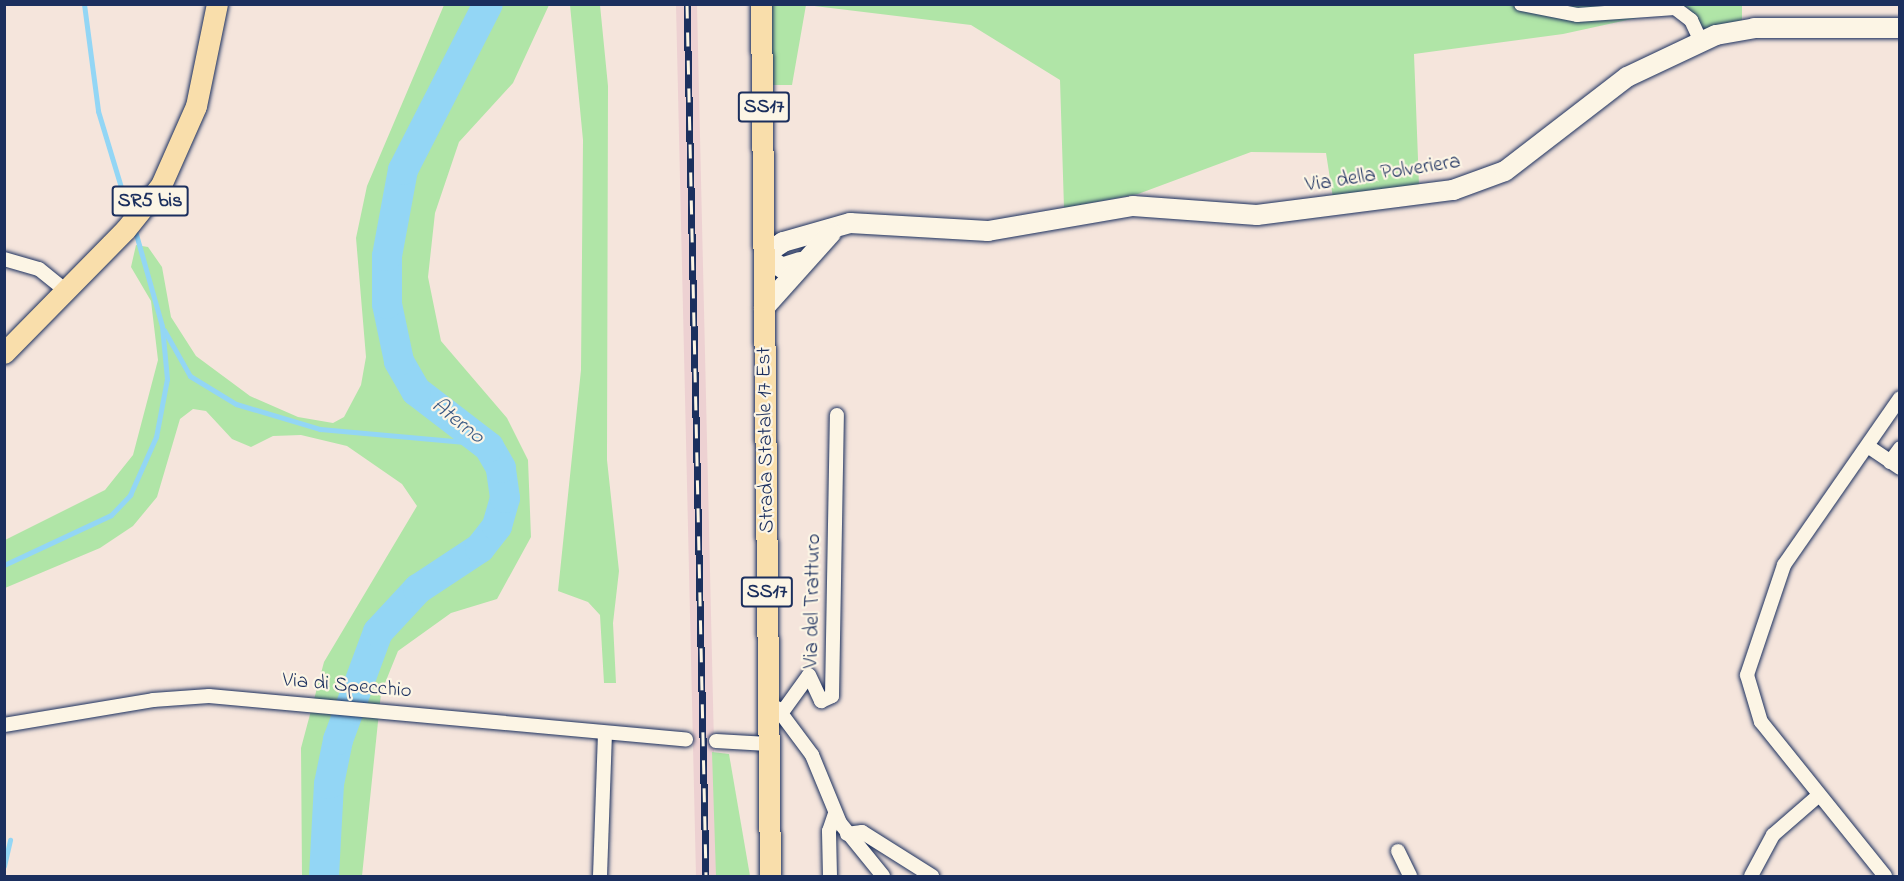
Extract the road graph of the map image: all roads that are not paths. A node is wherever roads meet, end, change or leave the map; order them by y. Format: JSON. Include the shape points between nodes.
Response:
{"nodes":[{"id":1,"x":216,"y":4,"type":"edge"},
{"id":2,"x":760,"y":4,"type":"edge"},
{"id":3,"x":1521,"y":4,"type":"edge"},
{"id":4,"x":1899,"y":28,"type":"edge"},
{"id":5,"x":1701,"y":41,"type":"junction"},
{"id":6,"x":764,"y":210,"type":"junction"},
{"id":7,"x":833,"y":231,"type":"junction"},
{"id":8,"x":800,"y":238,"type":"junction"},
{"id":9,"x":764,"y":255,"type":"junction"},
{"id":10,"x":4,"y":259,"type":"edge"},
{"id":11,"x":800,"y":262,"type":"junction"},
{"id":12,"x":67,"y":292,"type":"junction"},
{"id":13,"x":764,"y":308,"type":"junction"},
{"id":14,"x":4,"y":352,"type":"edge"},
{"id":15,"x":1899,"y":398,"type":"edge"},
{"id":16,"x":837,"y":415,"type":"dead end"},
{"id":17,"x":1869,"y":447,"type":"junction"},
{"id":18,"x":1899,"y":448,"type":"edge"},
{"id":19,"x":1895,"y":465,"type":"edge"},
{"id":20,"x":775,"y":709,"type":"junction"},
{"id":21,"x":4,"y":725,"type":"edge"},
{"id":22,"x":605,"y":734,"type":"junction"},
{"id":23,"x":686,"y":739,"type":"dead end"},
{"id":24,"x":716,"y":741,"type":"dead end"},
{"id":25,"x":768,"y":744,"type":"junction"},
{"id":26,"x":1818,"y":795,"type":"junction"},
{"id":27,"x":835,"y":814,"type":"junction"},
{"id":28,"x":847,"y":834,"type":"junction"},
{"id":29,"x":1398,"y":851,"type":"dead end"},
{"id":30,"x":600,"y":876,"type":"edge"},
{"id":31,"x":770,"y":876,"type":"edge"},
{"id":32,"x":830,"y":876,"type":"edge"},
{"id":33,"x":883,"y":876,"type":"edge"},
{"id":34,"x":932,"y":876,"type":"edge"},
{"id":35,"x":1410,"y":876,"type":"edge"},
{"id":36,"x":1751,"y":876,"type":"edge"},
{"id":37,"x":1885,"y":876,"type":"edge"}],
"edges":[{"from":1,"to":12,"type":"main road","number":"SR5 bis","via":[[203,81],[175,162],[146,207]]},
{"from":2,"to":6,"type":"main road","name":"Strada Statale 17 Est","number":"SS17"},
{"from":3,"to":5,"type":"street","via":[[1577,15],[1675,8],[1691,20]]},
{"from":4,"to":5,"type":"main road","name":"Via della Polveriera","via":[[1754,28]]},
{"from":5,"to":7,"type":"main road","name":"Via della Polveriera","via":[[1611,87],[1515,166],[1453,190],[1276,214],[1141,206],[988,231],[850,223]]},
{"from":6,"to":8,"type":"main road","via":[[778,231]]},
{"from":6,"to":9,"type":"main road","name":"Strada Statale 17 Est","number":"SS17"},
{"from":7,"to":8,"type":"main road","name":"Via della Polveriera"},
{"from":7,"to":11,"type":"main road","name":"Via della Polveriera"},
{"from":8,"to":9,"type":"main road","name":"Via della Polveriera","via":[[779,243]]},
{"from":9,"to":11,"type":"main road","via":[[782,268]]},
{"from":9,"to":13,"type":"main road","name":"Strada Statale 17 Est","number":"SS17"},
{"from":10,"to":12,"type":"street","via":[[33,266]]},
{"from":11,"to":13,"type":"main road","name":"Via della Polveriera"},
{"from":12,"to":14,"type":"main road","number":"SR5 bis"},
{"from":13,"to":20,"type":"main road","name":"Strada Statale 17 Est","number":"SS17"},
{"from":15,"to":17,"type":"street"},
{"from":16,"to":20,"type":"street","name":"Via del Tratturo","via":[[832,696],[821,701],[809,675]]},
{"from":17,"to":19,"type":"street"},
{"from":17,"to":26,"type":"street","via":[[1784,565],[1748,670],[1756,714]]},
{"from":18,"to":19,"type":"street"},
{"from":20,"to":25,"type":"main road","name":"Strada Statale 17 Est","number":"SS17"},
{"from":20,"to":27,"type":"street","via":[[811,752]]},
{"from":21,"to":22,"type":"street","name":"Via di Specchio","via":[[166,698],[321,703]]},
{"from":22,"to":23,"type":"street","name":"Via di Specchio"},
{"from":22,"to":30,"type":"street"},
{"from":24,"to":25,"type":"street"},
{"from":25,"to":31,"type":"main road","name":"Strada Statale 17 Est","number":"SS17"},
{"from":26,"to":36,"type":"street","via":[[1773,835]]},
{"from":26,"to":37,"type":"street"},
{"from":27,"to":28,"type":"street"},
{"from":27,"to":32,"type":"street","via":[[829,831]]},
{"from":28,"to":33,"type":"street"},
{"from":28,"to":34,"type":"street","via":[[862,832]]},
{"from":29,"to":35,"type":"street"}]}
